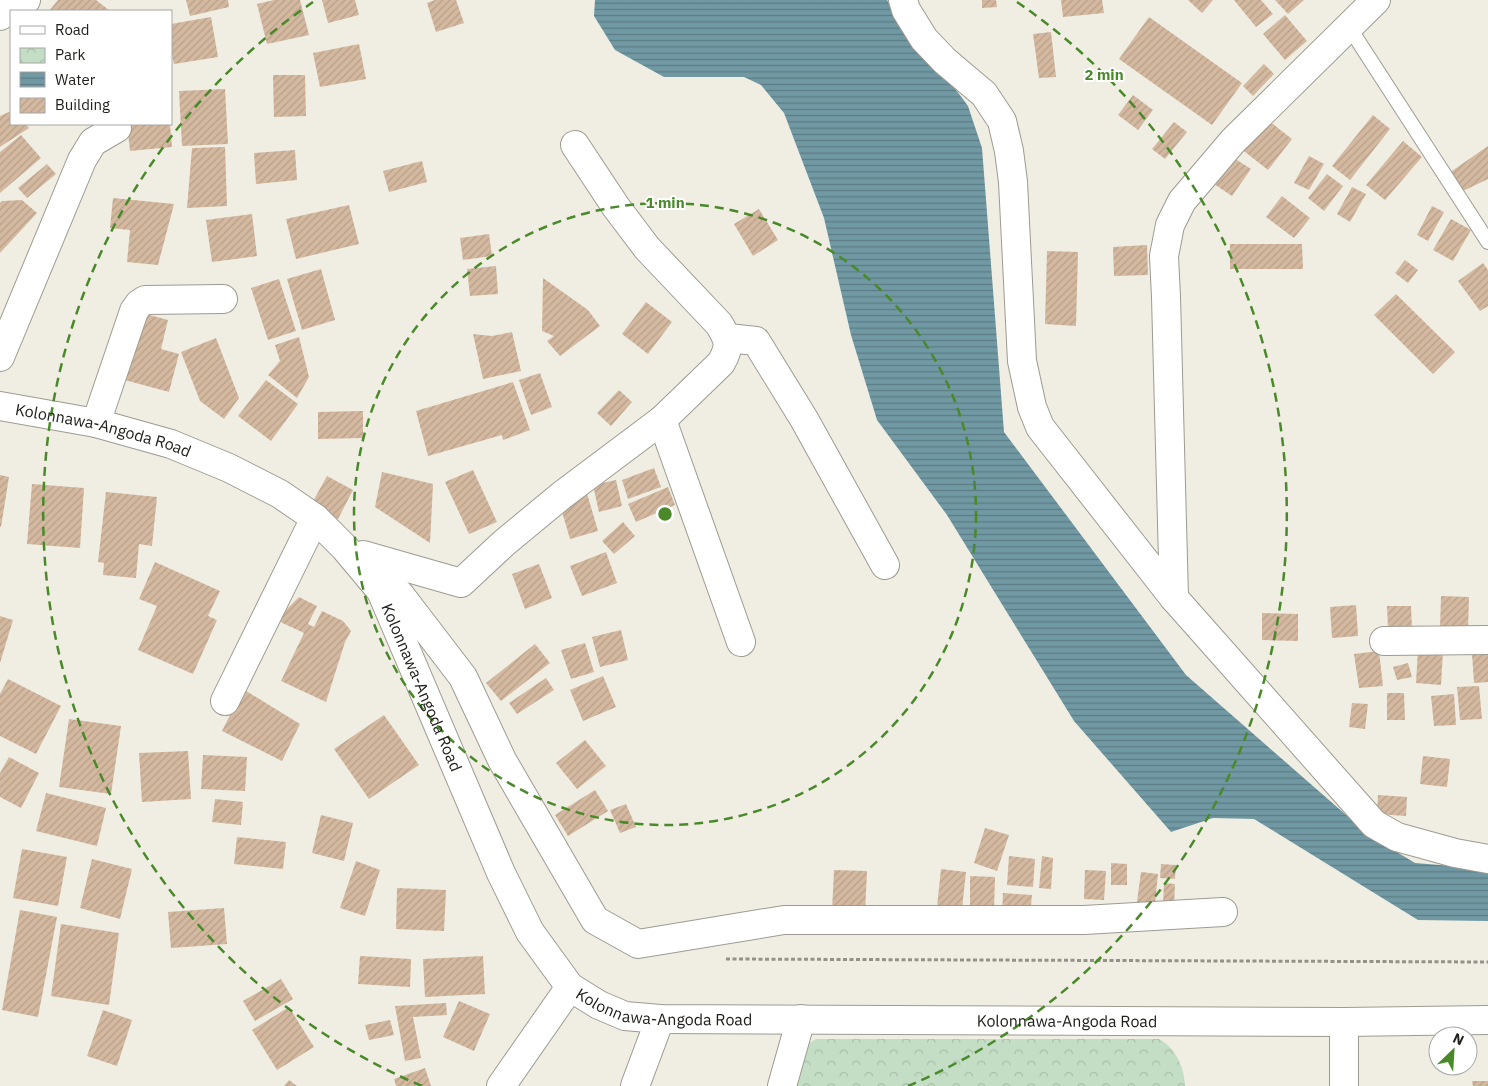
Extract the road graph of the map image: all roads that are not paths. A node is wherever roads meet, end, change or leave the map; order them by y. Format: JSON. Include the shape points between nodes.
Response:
{"nodes":[{"id":1,"x":26,"y":0,"type":"edge"},
{"id":2,"x":903,"y":0,"type":"edge"},
{"id":3,"x":1376,"y":0,"type":"edge"},
{"id":4,"x":0,"y":16,"type":"edge"},
{"id":5,"x":1349,"y":27,"type":"junction"},
{"id":6,"x":116,"y":128,"type":"dead end"},
{"id":7,"x":575,"y":145,"type":"dead end"},
{"id":8,"x":1488,"y":242,"type":"edge"},
{"id":9,"x":223,"y":299,"type":"dead end"},
{"id":10,"x":728,"y":338,"type":"junction"},
{"id":11,"x":0,"y":357,"type":"edge"},
{"id":12,"x":0,"y":406,"type":"edge"},
{"id":13,"x":662,"y":420,"type":"junction"},
{"id":14,"x":96,"y":423,"type":"junction"},
{"id":15,"x":315,"y":518,"type":"junction"},
{"id":16,"x":355,"y":552,"type":"junction"},
{"id":17,"x":885,"y":565,"type":"dead end"},
{"id":18,"x":1174,"y":598,"type":"junction"},
{"id":19,"x":1488,"y":640,"type":"edge"},
{"id":20,"x":1384,"y":641,"type":"dead end"},
{"id":21,"x":741,"y":642,"type":"dead end"},
{"id":22,"x":225,"y":701,"type":"dead end"},
{"id":23,"x":1488,"y":859,"type":"edge"},
{"id":24,"x":1223,"y":912,"type":"dead end"},
{"id":25,"x":570,"y":986,"type":"junction"},
{"id":26,"x":660,"y":1019,"type":"junction"},
{"id":27,"x":801,"y":1019,"type":"junction"},
{"id":28,"x":1488,"y":1020,"type":"edge"},
{"id":29,"x":1344,"y":1022,"type":"junction"},
{"id":30,"x":501,"y":1086,"type":"edge"},
{"id":31,"x":635,"y":1086,"type":"edge"},
{"id":32,"x":782,"y":1086,"type":"edge"},
{"id":33,"x":1344,"y":1086,"type":"edge"}],
"edges":[{"from":1,"to":4,"type":"street"},
{"from":2,"to":18,"type":"street","via":[[924,39],[984,94],[1002,120],[1013,182],[1022,361],[1040,427]]},
{"from":3,"to":5,"type":"street"},
{"from":5,"to":8,"type":"lane"},
{"from":5,"to":18,"type":"street","via":[[1233,141],[1182,201],[1170,225],[1164,256]]},
{"from":6,"to":11,"type":"street","via":[[92,142],[82,160]]},
{"from":7,"to":10,"type":"street","via":[[647,248],[719,324]]},
{"from":9,"to":14,"type":"street","via":[[145,300],[139,304]]},
{"from":10,"to":13,"type":"street","via":[[727,352],[721,363]]},
{"from":10,"to":17,"type":"street","via":[[756,342],[804,419]]},
{"from":12,"to":14,"type":"street","name":"Kolonnawa-Angoda Road"},
{"from":13,"to":16,"type":"street","via":[[562,495],[461,583]]},
{"from":13,"to":21,"type":"street"},
{"from":14,"to":15,"type":"street","name":"Kolonnawa-Angoda Road","via":[[171,444],[229,468],[280,494]]},
{"from":15,"to":16,"type":"street","name":"Kolonnawa-Angoda Road"},
{"from":15,"to":22,"type":"street"},
{"from":16,"to":24,"type":"street","via":[[401,596],[463,677],[502,760],[595,920],[638,944],[784,920],[1084,920]]},
{"from":16,"to":25,"type":"street","name":"Kolonnawa-Angoda Road","via":[[381,591],[500,873],[530,932]]},
{"from":18,"to":23,"type":"street","via":[[1374,824],[1397,837]]},
{"from":19,"to":20,"type":"street"},
{"from":25,"to":26,"type":"street","name":"Kolonnawa-Angoda Road","via":[[599,1005],[625,1016]]},
{"from":25,"to":30,"type":"street"},
{"from":26,"to":27,"type":"street","name":"Kolonnawa-Angoda Road"},
{"from":26,"to":31,"type":"street"},
{"from":27,"to":29,"type":"street","name":"Kolonnawa-Angoda Road"},
{"from":27,"to":32,"type":"street"},
{"from":28,"to":29,"type":"street","name":"Kolonnawa-Angoda Road"},
{"from":29,"to":33,"type":"street"}]}
